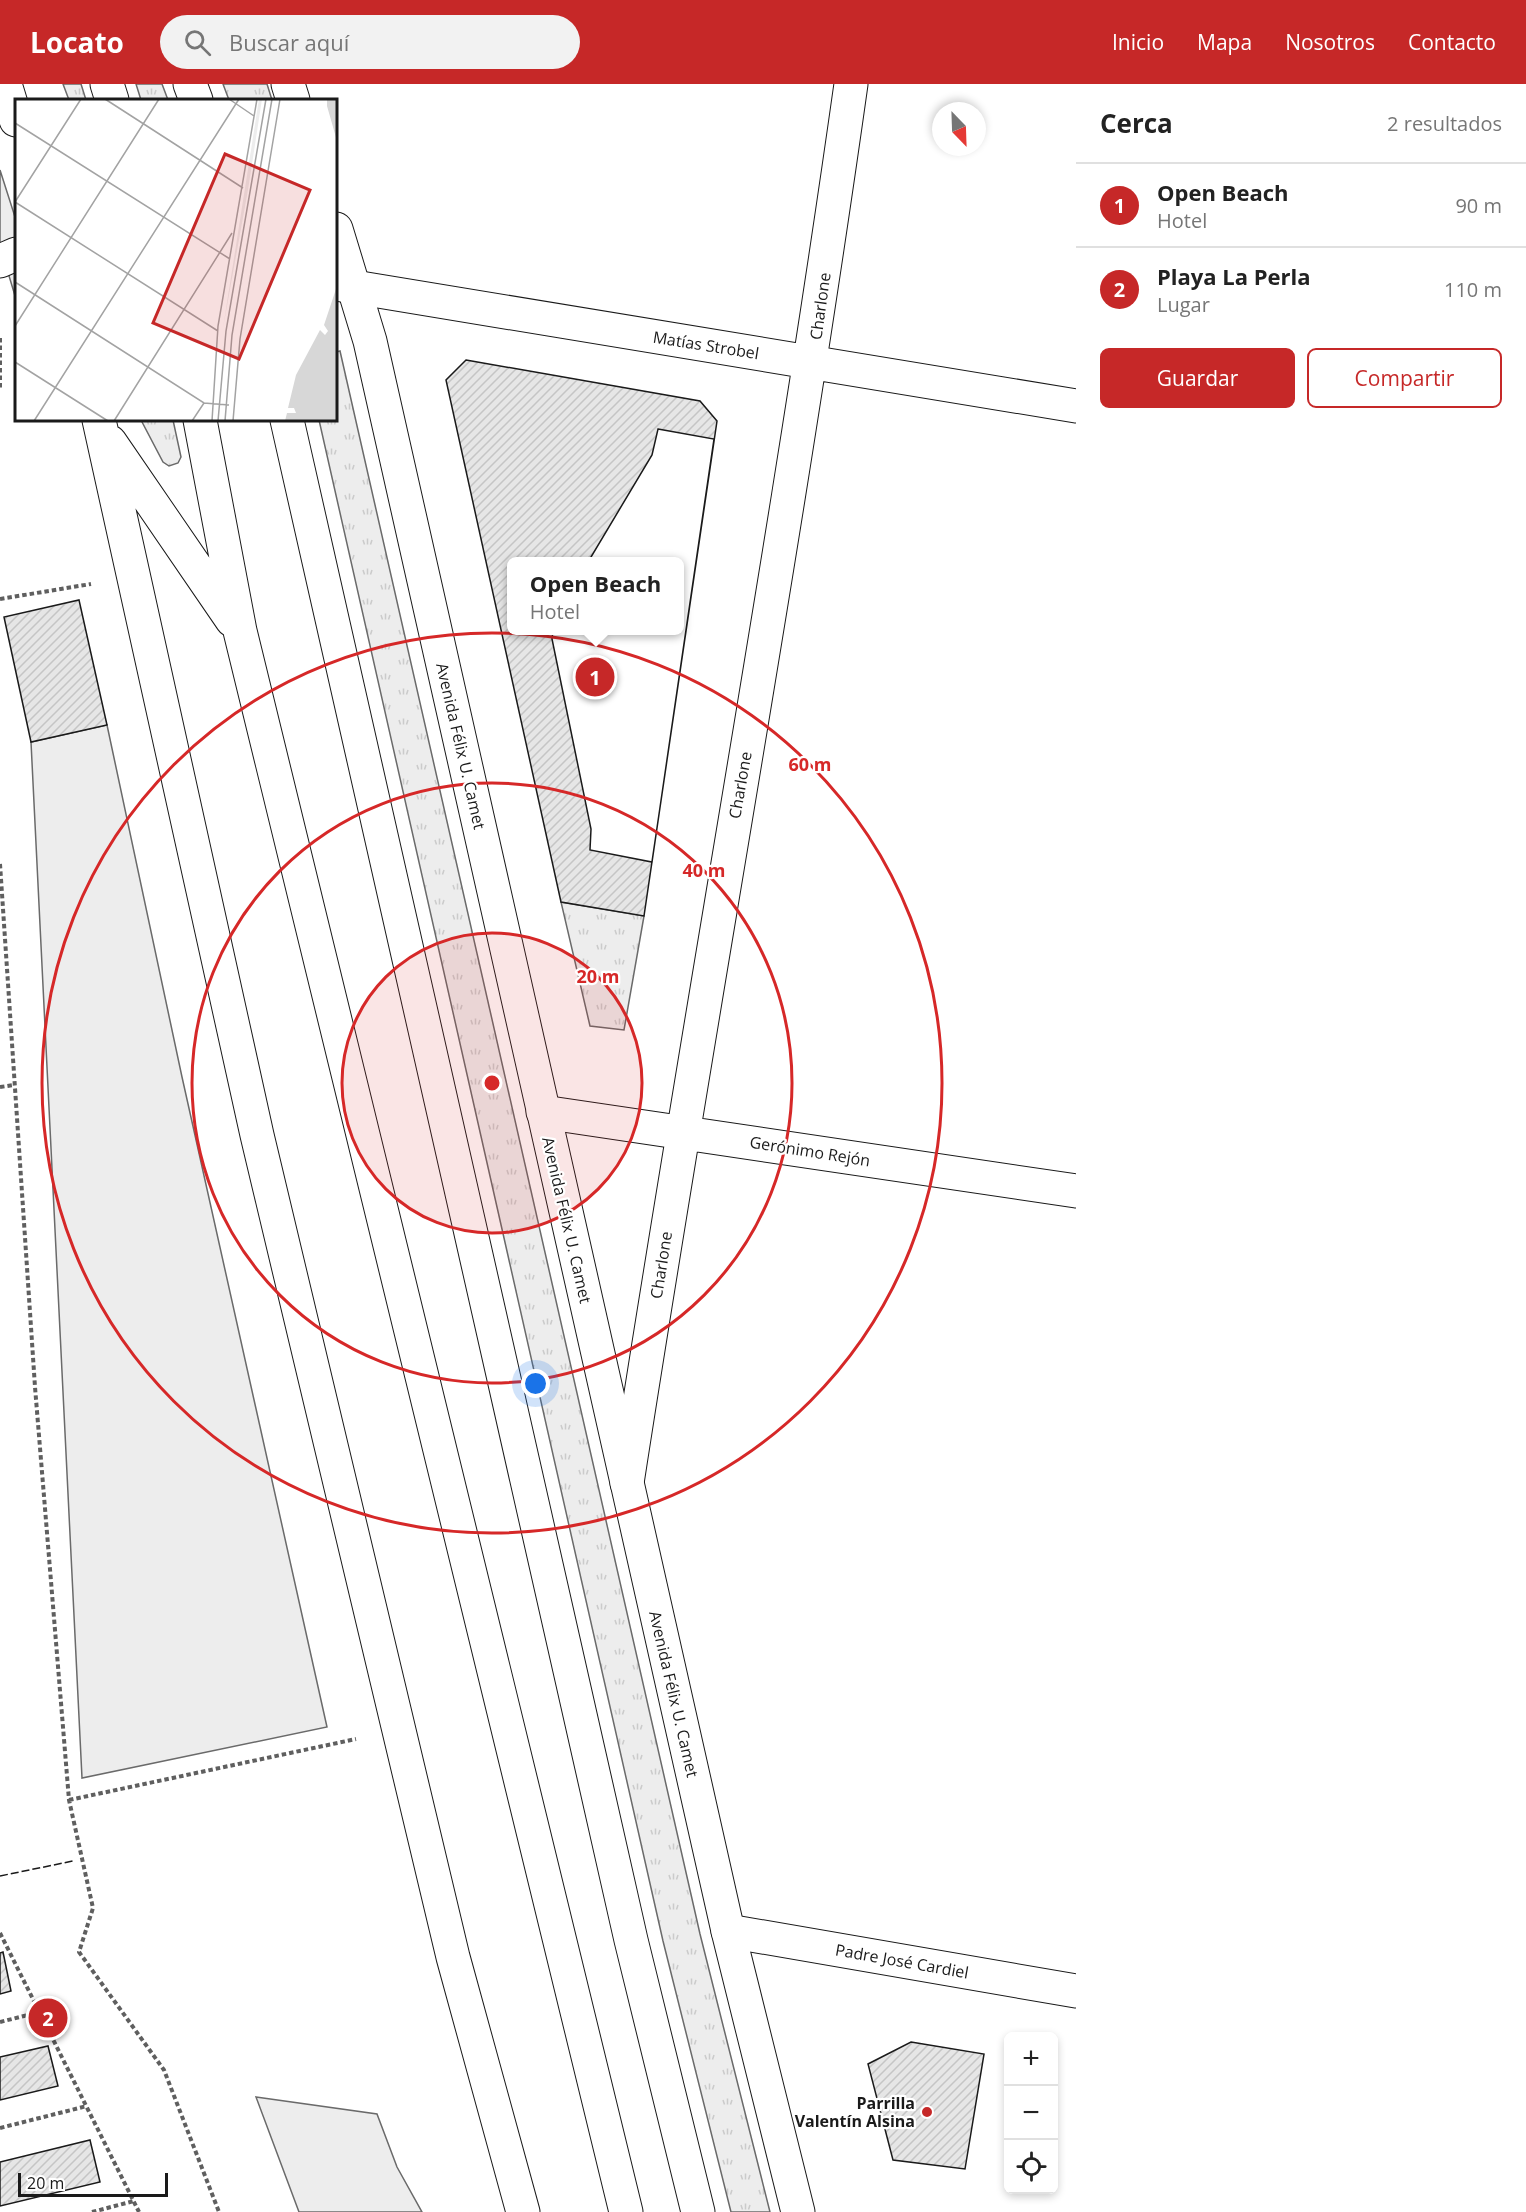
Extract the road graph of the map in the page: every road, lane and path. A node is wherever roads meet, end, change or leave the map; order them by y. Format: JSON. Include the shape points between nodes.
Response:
{"nodes":[{"id":1,"x":5,"y":84,"type":"edge"},
{"id":2,"x":106,"y":84,"type":"edge"},
{"id":3,"x":190,"y":84,"type":"edge"},
{"id":4,"x":288,"y":84,"type":"edge"},
{"id":5,"x":851,"y":84,"type":"edge"},
{"id":6,"x":112,"y":99,"type":"edge"},
{"id":7,"x":196,"y":99,"type":"edge"},
{"id":8,"x":293,"y":99,"type":"edge"},
{"id":9,"x":15,"y":117,"type":"edge"},
{"id":10,"x":338,"y":240,"type":"edge"},
{"id":11,"x":15,"y":254,"type":"edge"},
{"id":12,"x":0,"y":261,"type":"edge"},
{"id":13,"x":346,"y":286,"type":"edge"},
{"id":14,"x":0,"y":341,"type":"edge"},
{"id":15,"x":812,"y":362,"type":"junction"},
{"id":16,"x":0,"y":389,"type":"edge"},
{"id":17,"x":1076,"y":406,"type":"edge"},
{"id":18,"x":200,"y":422,"type":"edge"},
{"id":19,"x":287,"y":422,"type":"edge"},
{"id":20,"x":100,"y":424,"type":"edge"},
{"id":21,"x":99,"y":583,"type":"dead end"},
{"id":22,"x":0,"y":599,"type":"edge"},
{"id":23,"x":240,"y":631,"type":"junction"},
{"id":24,"x":0,"y":864,"type":"edge"},
{"id":25,"x":14,"y":1085,"type":"junction"},
{"id":26,"x":0,"y":1087,"type":"edge"},
{"id":27,"x":543,"y":1112,"type":"junction"},
{"id":28,"x":682,"y":1131,"type":"junction"},
{"id":29,"x":1076,"y":1191,"type":"edge"},
{"id":30,"x":627,"y":1486,"type":"junction"},
{"id":31,"x":358,"y":1739,"type":"dead end"},
{"id":32,"x":69,"y":1800,"type":"junction"},
{"id":33,"x":728,"y":1931,"type":"junction"},
{"id":34,"x":0,"y":1933,"type":"edge"},
{"id":35,"x":1076,"y":1991,"type":"edge"},
{"id":36,"x":40,"y":2012,"type":"junction"},
{"id":37,"x":0,"y":2022,"type":"edge"},
{"id":38,"x":87,"y":2106,"type":"junction"},
{"id":39,"x":0,"y":2128,"type":"edge"},
{"id":40,"x":134,"y":2201,"type":"junction"},
{"id":41,"x":92,"y":2212,"type":"edge"},
{"id":42,"x":139,"y":2212,"type":"edge"},
{"id":43,"x":219,"y":2212,"type":"edge"},
{"id":44,"x":523,"y":2212,"type":"edge"},
{"id":45,"x":626,"y":2212,"type":"edge"},
{"id":46,"x":698,"y":2212,"type":"edge"},
{"id":47,"x":798,"y":2212,"type":"edge"}],
"edges":[{"from":1,"to":9,"type":"main road"},
{"from":2,"to":6,"type":"main road"},
{"from":3,"to":7,"type":"main road"},
{"from":4,"to":8,"type":"main road"},
{"from":5,"to":15,"type":"main road","name":"Charlone"},
{"from":10,"to":13,"type":"main road","name":"Avenida Félix U. Camet"},
{"from":11,"to":12,"type":"main road"},
{"from":13,"to":15,"type":"main road","name":"Matías Strobel"},
{"from":13,"to":27,"type":"main road","name":"Avenida Félix U. Camet","via":[[370,341]]},
{"from":14,"to":16,"type":"path"},
{"from":15,"to":17,"type":"main road","name":"Matías Strobel"},
{"from":15,"to":28,"type":"main road","name":"Charlone"},
{"from":18,"to":23,"type":"main road"},
{"from":19,"to":46,"type":"main road","via":[[631,1940]]},
{"from":20,"to":23,"type":"main road"},
{"from":20,"to":44,"type":"main road","via":[[260,1146],[450,1946]]},
{"from":21,"to":22,"type":"path"},
{"from":23,"to":45,"type":"main road"},
{"from":24,"to":25,"type":"path"},
{"from":25,"to":26,"type":"path"},
{"from":25,"to":32,"type":"path"},
{"from":27,"to":28,"type":"main road","name":"Gerónimo Rejón"},
{"from":27,"to":30,"type":"main road","name":"Avenida Félix U. Camet"},
{"from":28,"to":29,"type":"main road","name":"Gerónimo Rejón"},
{"from":28,"to":30,"type":"main road","name":"Charlone"},
{"from":30,"to":33,"type":"main road","name":"Avenida Félix U. Camet"},
{"from":31,"to":32,"type":"path"},
{"from":32,"to":43,"type":"path","via":[[93,1908],[79,1952],[164,2070]]},
{"from":33,"to":35,"type":"main road","name":"Padre José Cardiel"},
{"from":33,"to":47,"type":"main road","name":"Avenida Félix U. Camet"},
{"from":34,"to":36,"type":"path"},
{"from":36,"to":37,"type":"path"},
{"from":36,"to":38,"type":"path"},
{"from":38,"to":39,"type":"path"},
{"from":38,"to":40,"type":"path"},
{"from":40,"to":41,"type":"path"},
{"from":40,"to":42,"type":"path"}]}
